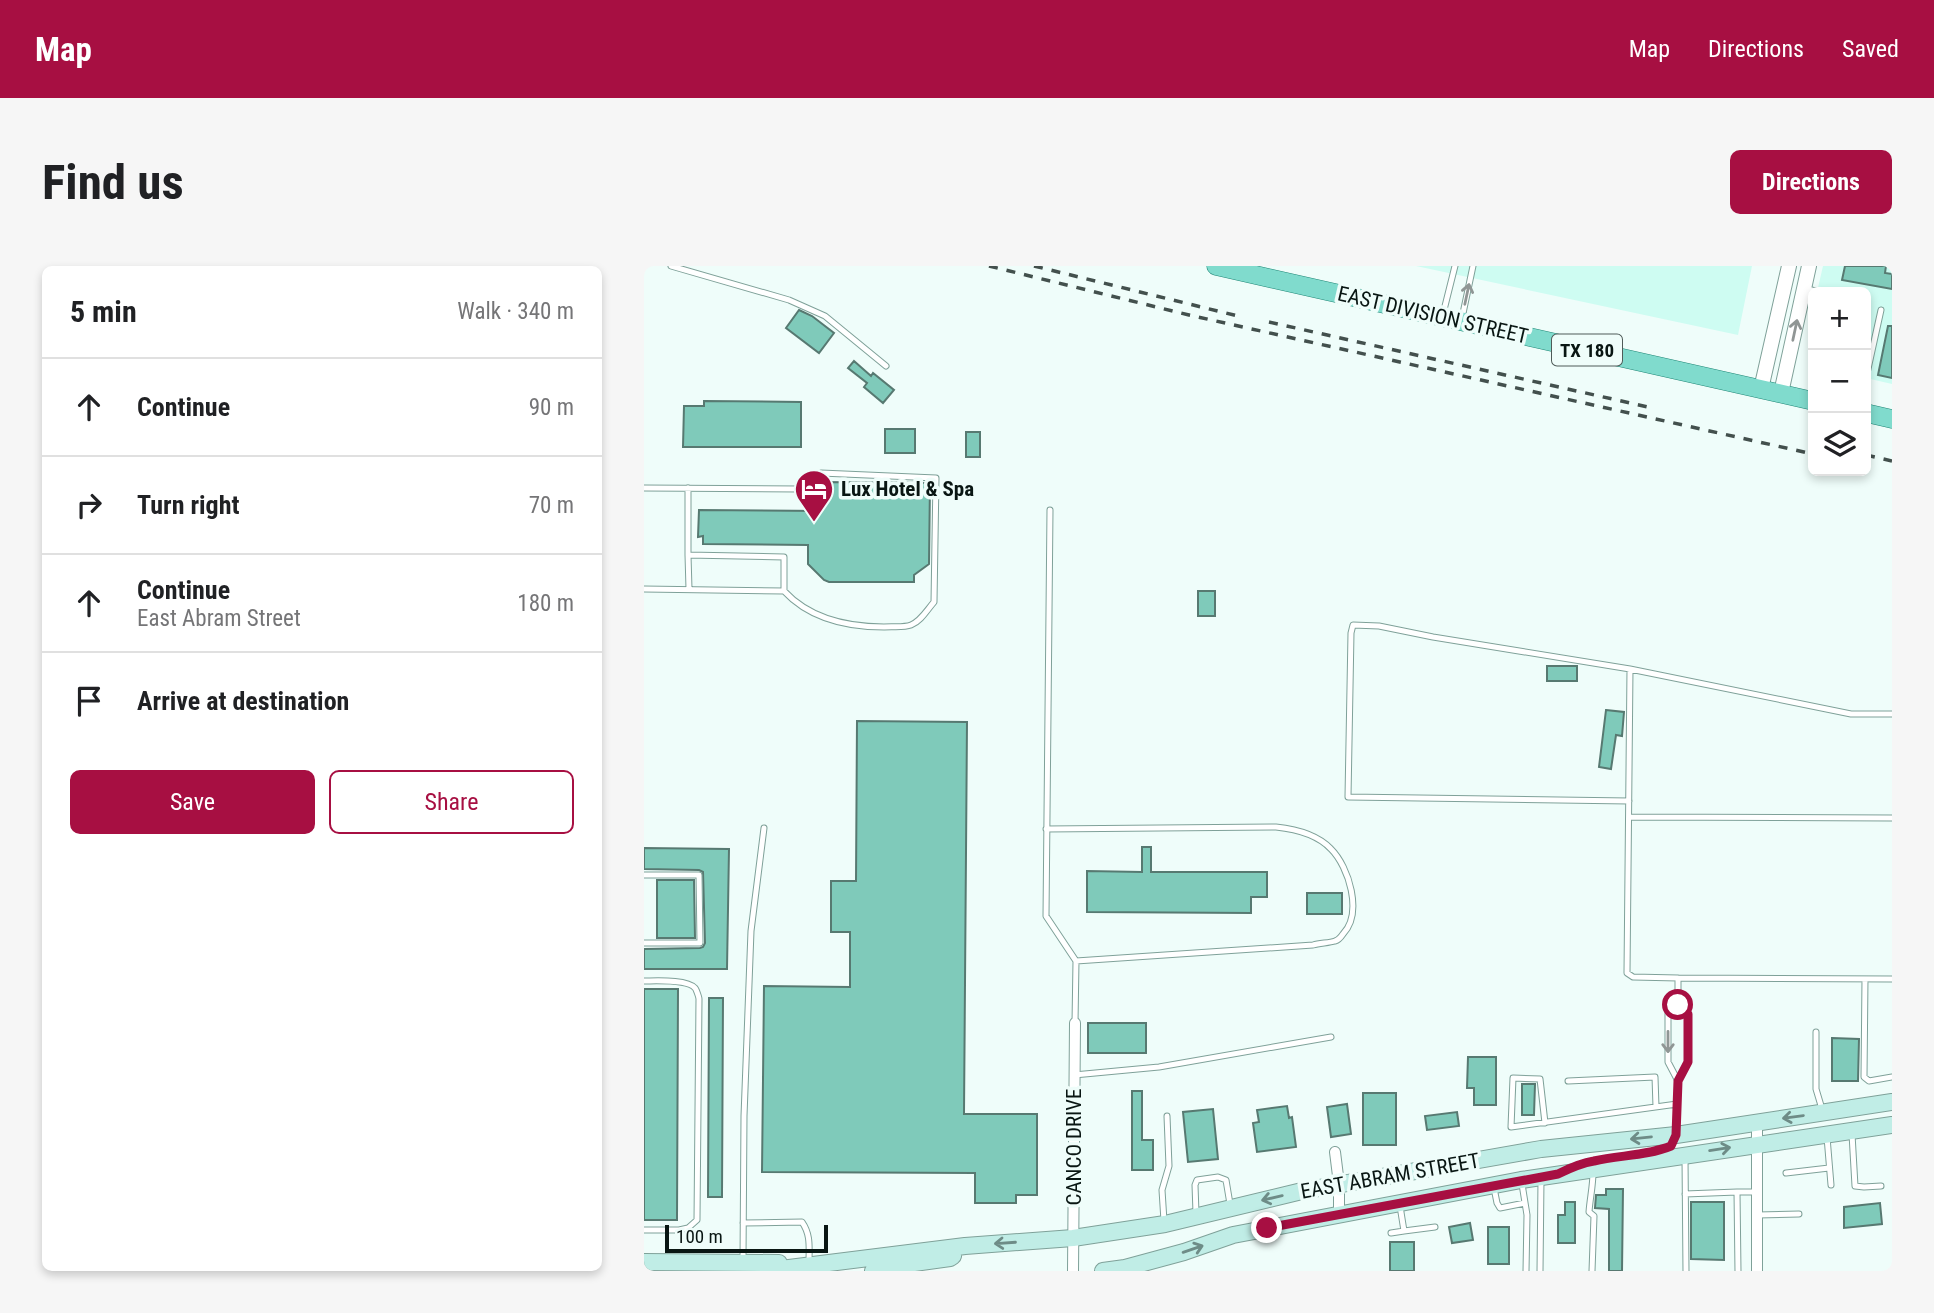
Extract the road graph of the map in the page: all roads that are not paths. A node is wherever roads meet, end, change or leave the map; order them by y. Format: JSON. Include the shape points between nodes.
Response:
{"nodes":[{"id":1,"x":671,"y":266,"type":"edge"},
{"id":2,"x":1216,"y":266,"type":"edge"},
{"id":3,"x":1455,"y":266,"type":"edge"},
{"id":4,"x":1473,"y":266,"type":"edge"},
{"id":5,"x":1789,"y":266,"type":"edge"},
{"id":6,"x":1809,"y":266,"type":"edge"},
{"id":7,"x":1252,"y":271,"type":"edge"},
{"id":8,"x":1812,"y":287,"type":"edge"},
{"id":9,"x":1808,"y":303,"type":"edge"},
{"id":10,"x":1881,"y":310,"type":"dead end"},
{"id":11,"x":1443,"y":317,"type":"junction"},
{"id":12,"x":1461,"y":321,"type":"junction"},
{"id":13,"x":1871,"y":355,"type":"edge"},
{"id":14,"x":886,"y":366,"type":"dead end"},
{"id":15,"x":1761,"y":388,"type":"junction"},
{"id":16,"x":1781,"y":393,"type":"junction"},
{"id":17,"x":1808,"y":395,"type":"edge"},
{"id":18,"x":1871,"y":414,"type":"edge"},
{"id":19,"x":1892,"y":419,"type":"edge"},
{"id":20,"x":644,"y":488,"type":"edge"},
{"id":21,"x":688,"y":488,"type":"junction"},
{"id":22,"x":1051,"y":510,"type":"dead end"},
{"id":23,"x":688,"y":555,"type":"junction"},
{"id":24,"x":644,"y":589,"type":"edge"},
{"id":25,"x":689,"y":589,"type":"junction"},
{"id":26,"x":784,"y":591,"type":"junction"},
{"id":27,"x":1630,"y":669,"type":"junction"},
{"id":28,"x":1892,"y":714,"type":"edge"},
{"id":29,"x":1629,"y":801,"type":"junction"},
{"id":30,"x":1629,"y":817,"type":"junction"},
{"id":31,"x":1892,"y":818,"type":"edge"},
{"id":32,"x":764,"y":828,"type":"dead end"},
{"id":33,"x":1046,"y":829,"type":"junction"},
{"id":34,"x":644,"y":876,"type":"edge"},
{"id":35,"x":644,"y":943,"type":"edge"},
{"id":36,"x":1076,"y":961,"type":"junction"},
{"id":37,"x":1678,"y":978,"type":"junction"},
{"id":38,"x":1865,"y":979,"type":"junction"},
{"id":39,"x":1892,"y":979,"type":"edge"},
{"id":40,"x":644,"y":981,"type":"edge"},
{"id":41,"x":1678,"y":1005,"type":"junction"},
{"id":42,"x":1075,"y":1023,"type":"joint"},
{"id":43,"x":1816,"y":1032,"type":"dead end"},
{"id":44,"x":1331,"y":1037,"type":"dead end"},
{"id":45,"x":1074,"y":1075,"type":"junction"},
{"id":46,"x":1892,"y":1077,"type":"edge"},
{"id":47,"x":1568,"y":1081,"type":"dead end"},
{"id":48,"x":1678,"y":1081,"type":"junction"},
{"id":49,"x":1892,"y":1102,"type":"edge"},
{"id":50,"x":1677,"y":1104,"type":"junction"},
{"id":51,"x":1656,"y":1107,"type":"junction"},
{"id":52,"x":1824,"y":1112,"type":"junction"},
{"id":53,"x":1167,"y":1116,"type":"dead end"},
{"id":54,"x":1757,"y":1122,"type":"junction"},
{"id":55,"x":1545,"y":1123,"type":"junction"},
{"id":56,"x":1892,"y":1125,"type":"edge"},
{"id":57,"x":1852,"y":1131,"type":"junction"},
{"id":58,"x":1826,"y":1134,"type":"junction"},
{"id":59,"x":1676,"y":1135,"type":"junction"},
{"id":60,"x":1757,"y":1144,"type":"junction"},
{"id":61,"x":1335,"y":1152,"type":"dead end"},
{"id":62,"x":1685,"y":1155,"type":"junction"},
{"id":63,"x":1829,"y":1168,"type":"junction"},
{"id":64,"x":1594,"y":1169,"type":"junction"},
{"id":65,"x":1786,"y":1173,"type":"dead end"},
{"id":66,"x":1549,"y":1175,"type":"junction"},
{"id":67,"x":1521,"y":1180,"type":"junction"},
{"id":68,"x":1339,"y":1184,"type":"junction"},
{"id":69,"x":1494,"y":1185,"type":"junction"},
{"id":70,"x":1831,"y":1185,"type":"dead end"},
{"id":71,"x":1881,"y":1186,"type":"dead end"},
{"id":72,"x":1737,"y":1192,"type":"junction"},
{"id":73,"x":1757,"y":1192,"type":"junction"},
{"id":74,"x":1685,"y":1194,"type":"junction"},
{"id":75,"x":1399,"y":1203,"type":"junction"},
{"id":76,"x":1525,"y":1203,"type":"junction"},
{"id":77,"x":1231,"y":1208,"type":"junction"},
{"id":78,"x":1339,"y":1214,"type":"junction"},
{"id":79,"x":1799,"y":1214,"type":"dead end"},
{"id":80,"x":1757,"y":1215,"type":"junction"},
{"id":81,"x":1196,"y":1217,"type":"junction"},
{"id":82,"x":743,"y":1223,"type":"junction"},
{"id":83,"x":1165,"y":1224,"type":"junction"},
{"id":84,"x":1435,"y":1227,"type":"dead end"},
{"id":85,"x":644,"y":1230,"type":"edge"},
{"id":86,"x":1404,"y":1231,"type":"junction"},
{"id":87,"x":1391,"y":1233,"type":"dead end"},
{"id":88,"x":1073,"y":1238,"type":"junction"},
{"id":89,"x":965,"y":1245,"type":"junction"},
{"id":90,"x":644,"y":1262,"type":"edge"},
{"id":91,"x":743,"y":1262,"type":"junction"},
{"id":92,"x":809,"y":1264,"type":"junction"},
{"id":93,"x":765,"y":1271,"type":"edge"},
{"id":94,"x":873,"y":1271,"type":"edge"},
{"id":95,"x":1073,"y":1271,"type":"edge"},
{"id":96,"x":1103,"y":1271,"type":"edge"},
{"id":97,"x":1525,"y":1271,"type":"edge"},
{"id":98,"x":1540,"y":1271,"type":"edge"},
{"id":99,"x":1592,"y":1271,"type":"edge"},
{"id":100,"x":1686,"y":1271,"type":"edge"},
{"id":101,"x":1738,"y":1271,"type":"edge"},
{"id":102,"x":1757,"y":1271,"type":"edge"}],
"edges":[{"from":1,"to":14,"type":"lane","via":[[789,300],[825,316]]},
{"from":2,"to":7,"type":"main road","name":"EAST DIVISION STREET","number":"TX 180"},
{"from":3,"to":11,"type":"lane"},
{"from":12,"to":4,"type":"lane","one_way":true},
{"from":5,"to":15,"type":"street"},
{"from":6,"to":8,"type":"street"},
{"from":7,"to":11,"type":"main road","name":"EAST DIVISION STREET","number":"TX 180"},
{"from":16,"to":9,"type":"street","one_way":true},
{"from":10,"to":13,"type":"lane"},
{"from":11,"to":12,"type":"main road","name":"EAST DIVISION STREET","number":"TX 180"},
{"from":12,"to":15,"type":"main road","name":"EAST DIVISION STREET","number":"TX 180"},
{"from":15,"to":16,"type":"main road","name":"EAST DIVISION STREET","number":"TX 180"},
{"from":16,"to":17,"type":"main road","name":"EAST DIVISION STREET","number":"TX 180"},
{"from":18,"to":19,"type":"main road"},
{"from":20,"to":21,"type":"lane"},
{"from":21,"to":23,"type":"lane"},
{"from":21,"to":26,"type":"lane","via":[[799,489],[821,473],[936,478],[934,602],[916,622],[858,627],[812,613]]},
{"from":22,"to":33,"type":"lane"},
{"from":23,"to":25,"type":"lane"},
{"from":23,"to":26,"type":"lane","via":[[784,557]]},
{"from":24,"to":25,"type":"lane"},
{"from":25,"to":26,"type":"lane"},
{"from":27,"to":28,"type":"lane","via":[[1851,714]]},
{"from":27,"to":29,"type":"lane"},
{"from":27,"to":29,"type":"lane","via":[[1379,626],[1353,625],[1351,633],[1348,797]]},
{"from":29,"to":30,"type":"lane"},
{"from":30,"to":31,"type":"lane"},
{"from":30,"to":37,"type":"lane","via":[[1627,973]]},
{"from":32,"to":82,"type":"lane","via":[[751,931]]},
{"from":33,"to":36,"type":"lane","via":[[1046,916]]},
{"from":33,"to":36,"type":"lane","via":[[1297,830],[1331,848],[1349,882],[1353,918],[1337,941]]},
{"from":34,"to":35,"type":"lane","via":[[699,875],[701,943]]},
{"from":36,"to":42,"type":"lane"},
{"from":37,"to":38,"type":"lane"},
{"from":37,"to":41,"type":"lane"},
{"from":38,"to":39,"type":"lane"},
{"from":38,"to":46,"type":"lane","via":[[1864,1077]]},
{"from":40,"to":85,"type":"lane","via":[[690,985],[699,999],[697,1220],[679,1230]]},
{"from":41,"to":48,"type":"lane","one_way":true,"via":[[1668,1014],[1668,1062]]},
{"from":41,"to":48,"type":"lane","via":[[1688,1014],[1688,1062]]},
{"from":42,"to":45,"type":"street","name":"CANCO DRIVE"},
{"from":43,"to":52,"type":"lane","via":[[1816,1089]]},
{"from":44,"to":45,"type":"lane","via":[[1159,1067]]},
{"from":45,"to":88,"type":"street","name":"CANCO DRIVE"},
{"from":47,"to":51,"type":"lane","via":[[1656,1077]]},
{"from":48,"to":50,"type":"lane"},
{"from":49,"to":52,"type":"main road","name":"EAST ABRAM STREET"},
{"from":50,"to":51,"type":"lane"},
{"from":50,"to":59,"type":"lane"},
{"from":51,"to":55,"type":"lane"},
{"from":52,"to":54,"type":"main road","name":"EAST ABRAM STREET","one_way":true},
{"from":53,"to":83,"type":"lane","via":[[1169,1166],[1162,1190]]},
{"from":54,"to":59,"type":"main road","name":"EAST ABRAM STREET"},
{"from":54,"to":60,"type":"street"},
{"from":55,"to":55,"type":"lane","via":[[1511,1128],[1513,1078],[1540,1079]]},
{"from":56,"to":57,"type":"main road","name":"EAST ABRAM STREET"},
{"from":57,"to":58,"type":"main road","name":"EAST ABRAM STREET"},
{"from":57,"to":71,"type":"lane","via":[[1855,1185]]},
{"from":58,"to":60,"type":"main road","name":"EAST ABRAM STREET"},
{"from":58,"to":63,"type":"lane"},
{"from":59,"to":66,"type":"main road","via":[[1668,1148],[1595,1160]]},
{"from":59,"to":68,"type":"main road","name":"EAST ABRAM STREET","one_way":true,"via":[[1541,1149]]},
{"from":62,"to":60,"type":"main road","name":"EAST ABRAM STREET","one_way":true},
{"from":60,"to":73,"type":"street"},
{"from":61,"to":68,"type":"street"},
{"from":62,"to":64,"type":"main road","name":"EAST ABRAM STREET"},
{"from":62,"to":74,"type":"lane"},
{"from":63,"to":65,"type":"lane"},
{"from":63,"to":70,"type":"lane"},
{"from":64,"to":66,"type":"main road","name":"EAST ABRAM STREET"},
{"from":64,"to":99,"type":"lane"},
{"from":66,"to":67,"type":"main road","name":"EAST ABRAM STREET"},
{"from":66,"to":98,"type":"lane"},
{"from":67,"to":69,"type":"main road","name":"EAST ABRAM STREET"},
{"from":67,"to":76,"type":"lane"},
{"from":68,"to":77,"type":"main road","name":"EAST ABRAM STREET","one_way":true},
{"from":68,"to":78,"type":"street"},
{"from":69,"to":75,"type":"main road","name":"EAST ABRAM STREET"},
{"from":69,"to":76,"type":"lane","via":[[1500,1208]]},
{"from":72,"to":73,"type":"lane"},
{"from":72,"to":74,"type":"lane"},
{"from":72,"to":101,"type":"lane"},
{"from":73,"to":80,"type":"street"},
{"from":74,"to":100,"type":"lane"},
{"from":75,"to":78,"type":"main road","name":"EAST ABRAM STREET"},
{"from":75,"to":86,"type":"lane"},
{"from":76,"to":97,"type":"lane"},
{"from":77,"to":81,"type":"main road","name":"EAST ABRAM STREET"},
{"from":77,"to":81,"type":"lane","via":[[1226,1180],[1197,1180]]},
{"from":96,"to":78,"type":"main road","name":"EAST ABRAM STREET","one_way":true,"via":[[1233,1235]]},
{"from":79,"to":80,"type":"lane"},
{"from":80,"to":102,"type":"street"},
{"from":81,"to":83,"type":"main road","name":"EAST ABRAM STREET"},
{"from":82,"to":91,"type":"lane"},
{"from":82,"to":92,"type":"lane","via":[[802,1222],[810,1239]]},
{"from":83,"to":88,"type":"main road","name":"EAST ABRAM STREET"},
{"from":84,"to":86,"type":"lane"},
{"from":86,"to":87,"type":"lane"},
{"from":88,"to":89,"type":"main road","name":"EAST ABRAM STREET","one_way":true},
{"from":88,"to":95,"type":"street","name":"CANCO DRIVE"},
{"from":89,"to":92,"type":"main road","name":"EAST ABRAM STREET"},
{"from":89,"to":94,"type":"main road","via":[[950,1258]]},
{"from":90,"to":91,"type":"main road"},
{"from":91,"to":92,"type":"main road"},
{"from":92,"to":93,"type":"main road","name":"EAST ABRAM STREET"}]}
